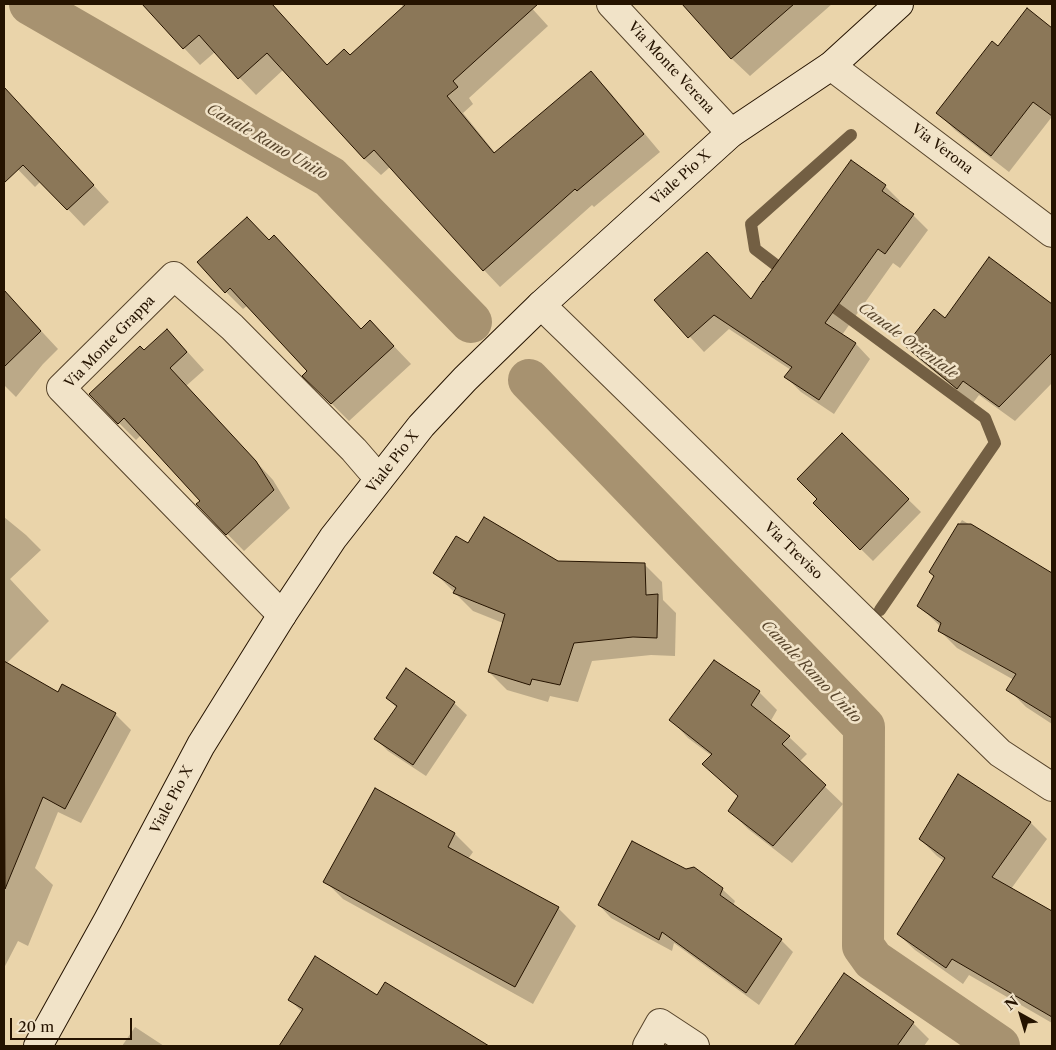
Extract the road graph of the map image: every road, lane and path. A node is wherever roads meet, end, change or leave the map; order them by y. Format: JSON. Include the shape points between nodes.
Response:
{"nodes":[{"id":1,"x":611,"y":4,"type":"edge"},
{"id":2,"x":899,"y":4,"type":"edge"},
{"id":3,"x":831,"y":66,"type":"junction"},
{"id":4,"x":731,"y":133,"type":"junction"},
{"id":5,"x":1052,"y":233,"type":"edge"},
{"id":6,"x":541,"y":305,"type":"junction"},
{"id":7,"x":379,"y":479,"type":"junction"},
{"id":8,"x":282,"y":614,"type":"junction"},
{"id":9,"x":1052,"y":787,"type":"edge"},
{"id":10,"x":38,"y":1046,"type":"edge"},
{"id":11,"x":647,"y":1046,"type":"edge"},
{"id":12,"x":695,"y":1046,"type":"edge"}],
"edges":[{"from":1,"to":4,"type":"street","name":"Via Monte Verena"},
{"from":2,"to":3,"type":"street","name":"Viale Pio X"},
{"from":3,"to":4,"type":"street","name":"Viale Pio X"},
{"from":3,"to":5,"type":"street","name":"Via Verona"},
{"from":4,"to":6,"type":"street","name":"Viale Pio X"},
{"from":6,"to":7,"type":"street","name":"Viale Pio X","via":[[464,379]]},
{"from":6,"to":9,"type":"street","name":"Via Treviso","via":[[1000,753]]},
{"from":7,"to":8,"type":"street","name":"Viale Pio X","via":[[333,538]]},
{"from":7,"to":8,"type":"street","name":"Via Monte Grappa","via":[[239,334],[174,276],[61,388]]},
{"from":8,"to":10,"type":"street","name":"Viale Pio X","via":[[201,745]]},
{"from":11,"to":12,"type":"street","via":[[660,1023]]}]}
